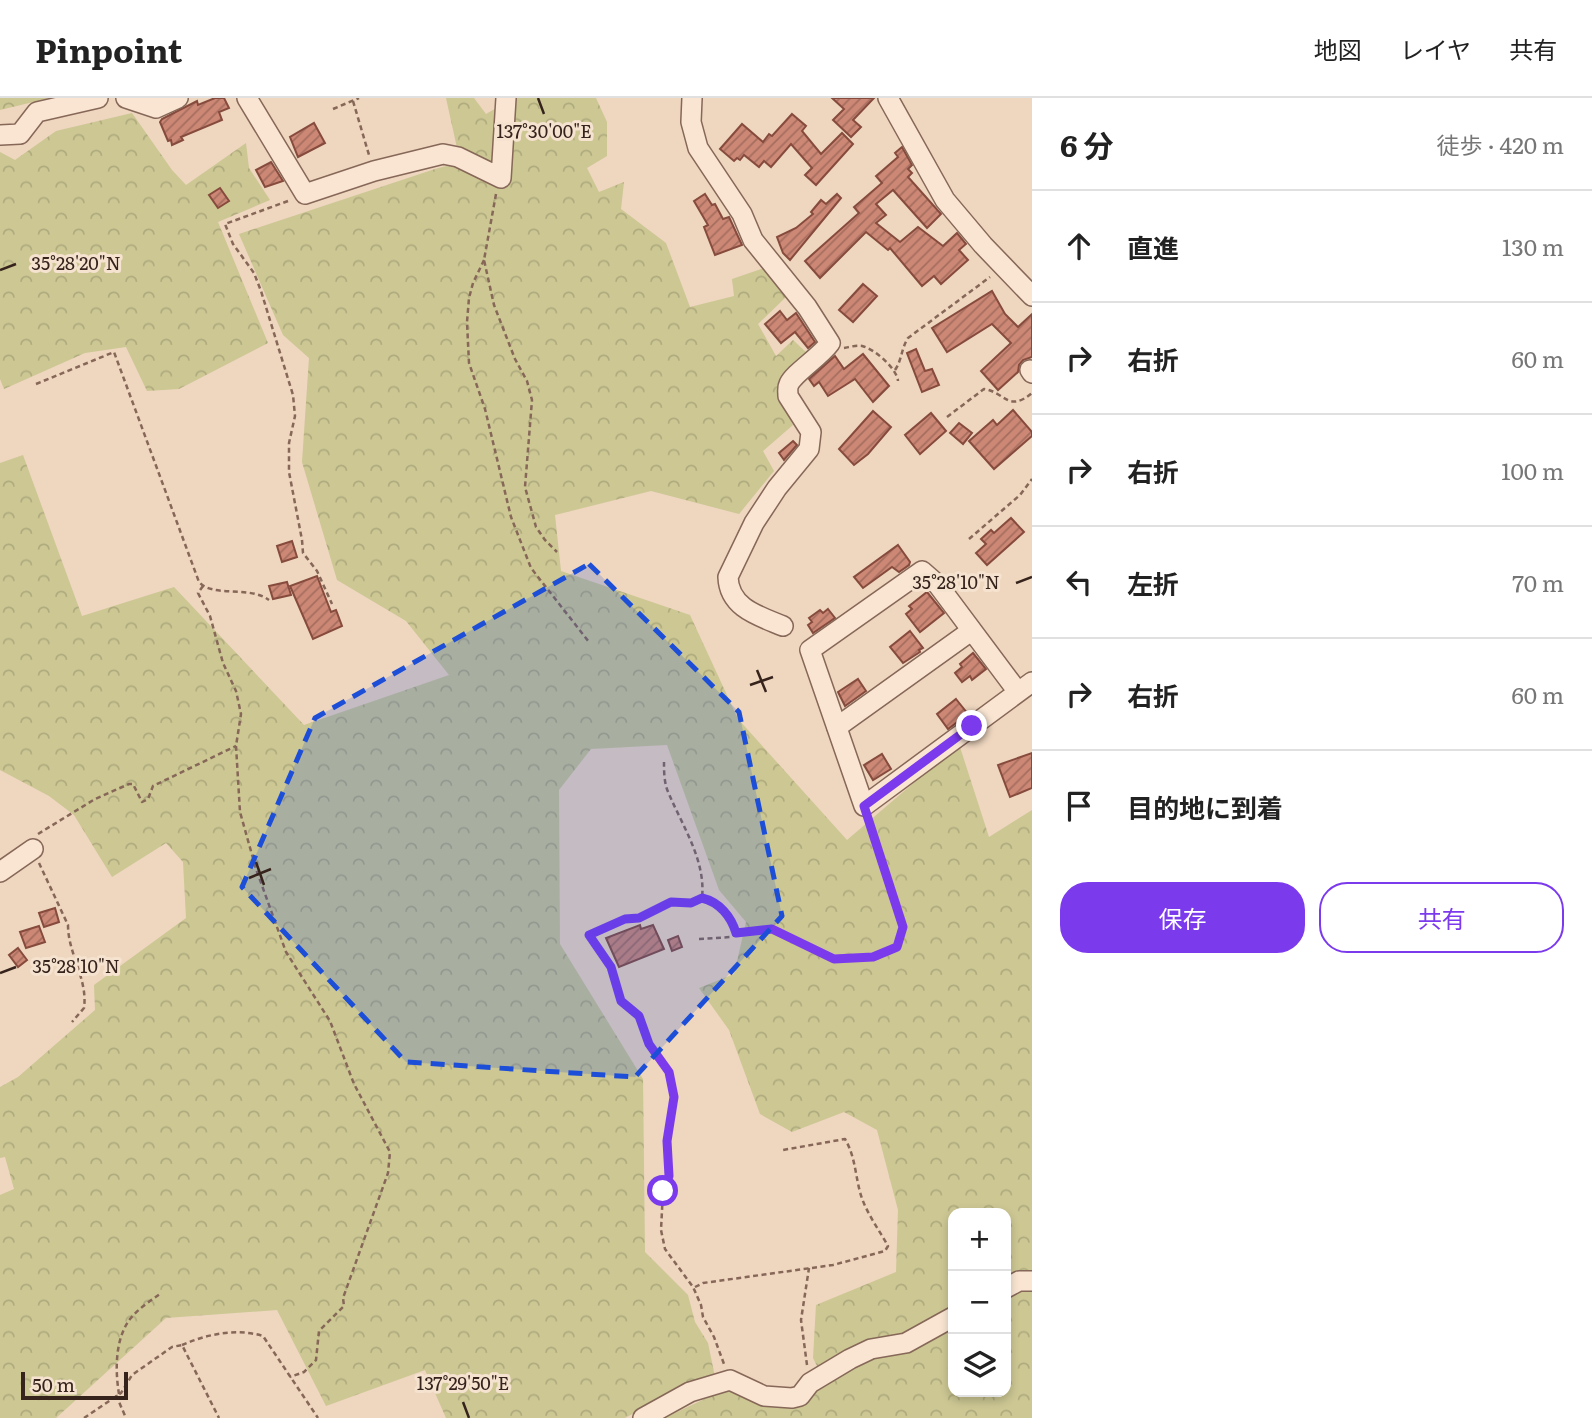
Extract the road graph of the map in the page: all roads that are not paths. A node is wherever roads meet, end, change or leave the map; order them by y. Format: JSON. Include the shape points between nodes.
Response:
{"nodes":[{"id":1,"x":98,"y":98,"type":"edge"},
{"id":2,"x":126,"y":98,"type":"edge"},
{"id":3,"x":178,"y":98,"type":"edge"},
{"id":4,"x":247,"y":98,"type":"edge"},
{"id":5,"x":506,"y":98,"type":"edge"},
{"id":6,"x":692,"y":98,"type":"edge"},
{"id":7,"x":888,"y":98,"type":"edge"},
{"id":8,"x":0,"y":135,"type":"edge"},
{"id":9,"x":1032,"y":296,"type":"edge"},
{"id":10,"x":783,"y":626,"type":"dead end"},
{"id":11,"x":971,"y":631,"type":"junction"},
{"id":12,"x":1025,"y":687,"type":"edge"},
{"id":13,"x":837,"y":727,"type":"junction"},
{"id":14,"x":33,"y":849,"type":"road end"},
{"id":15,"x":0,"y":872,"type":"edge"},
{"id":16,"x":1032,"y":1281,"type":"edge"},
{"id":17,"x":1011,"y":1286,"type":"edge"},
{"id":18,"x":948,"y":1320,"type":"edge"},
{"id":19,"x":643,"y":1418,"type":"edge"}],
"edges":[{"from":1,"to":8,"type":"street","via":[[37,112],[20,134]]},
{"from":2,"to":3,"type":"street","via":[[156,108]]},
{"from":4,"to":5,"type":"street","via":[[305,194],[443,154],[501,178]]},
{"from":6,"to":10,"type":"street","via":[[691,122],[698,148],[742,214],[753,240],[830,343],[792,379],[788,389],[811,432],[809,449],[754,523],[728,577],[737,603]]},
{"from":7,"to":9,"type":"street","via":[[946,200]]},
{"from":11,"to":12,"type":"street"},
{"from":11,"to":13,"type":"street"},
{"from":11,"to":13,"type":"street","via":[[938,585],[922,571],[810,650]]},
{"from":12,"to":13,"type":"street","via":[[864,806]]},
{"from":14,"to":15,"type":"street"},
{"from":16,"to":17,"type":"street"},
{"from":18,"to":19,"type":"street","via":[[906,1343],[872,1349],[850,1359],[800,1395],[764,1396],[730,1380],[691,1392]]}]}
